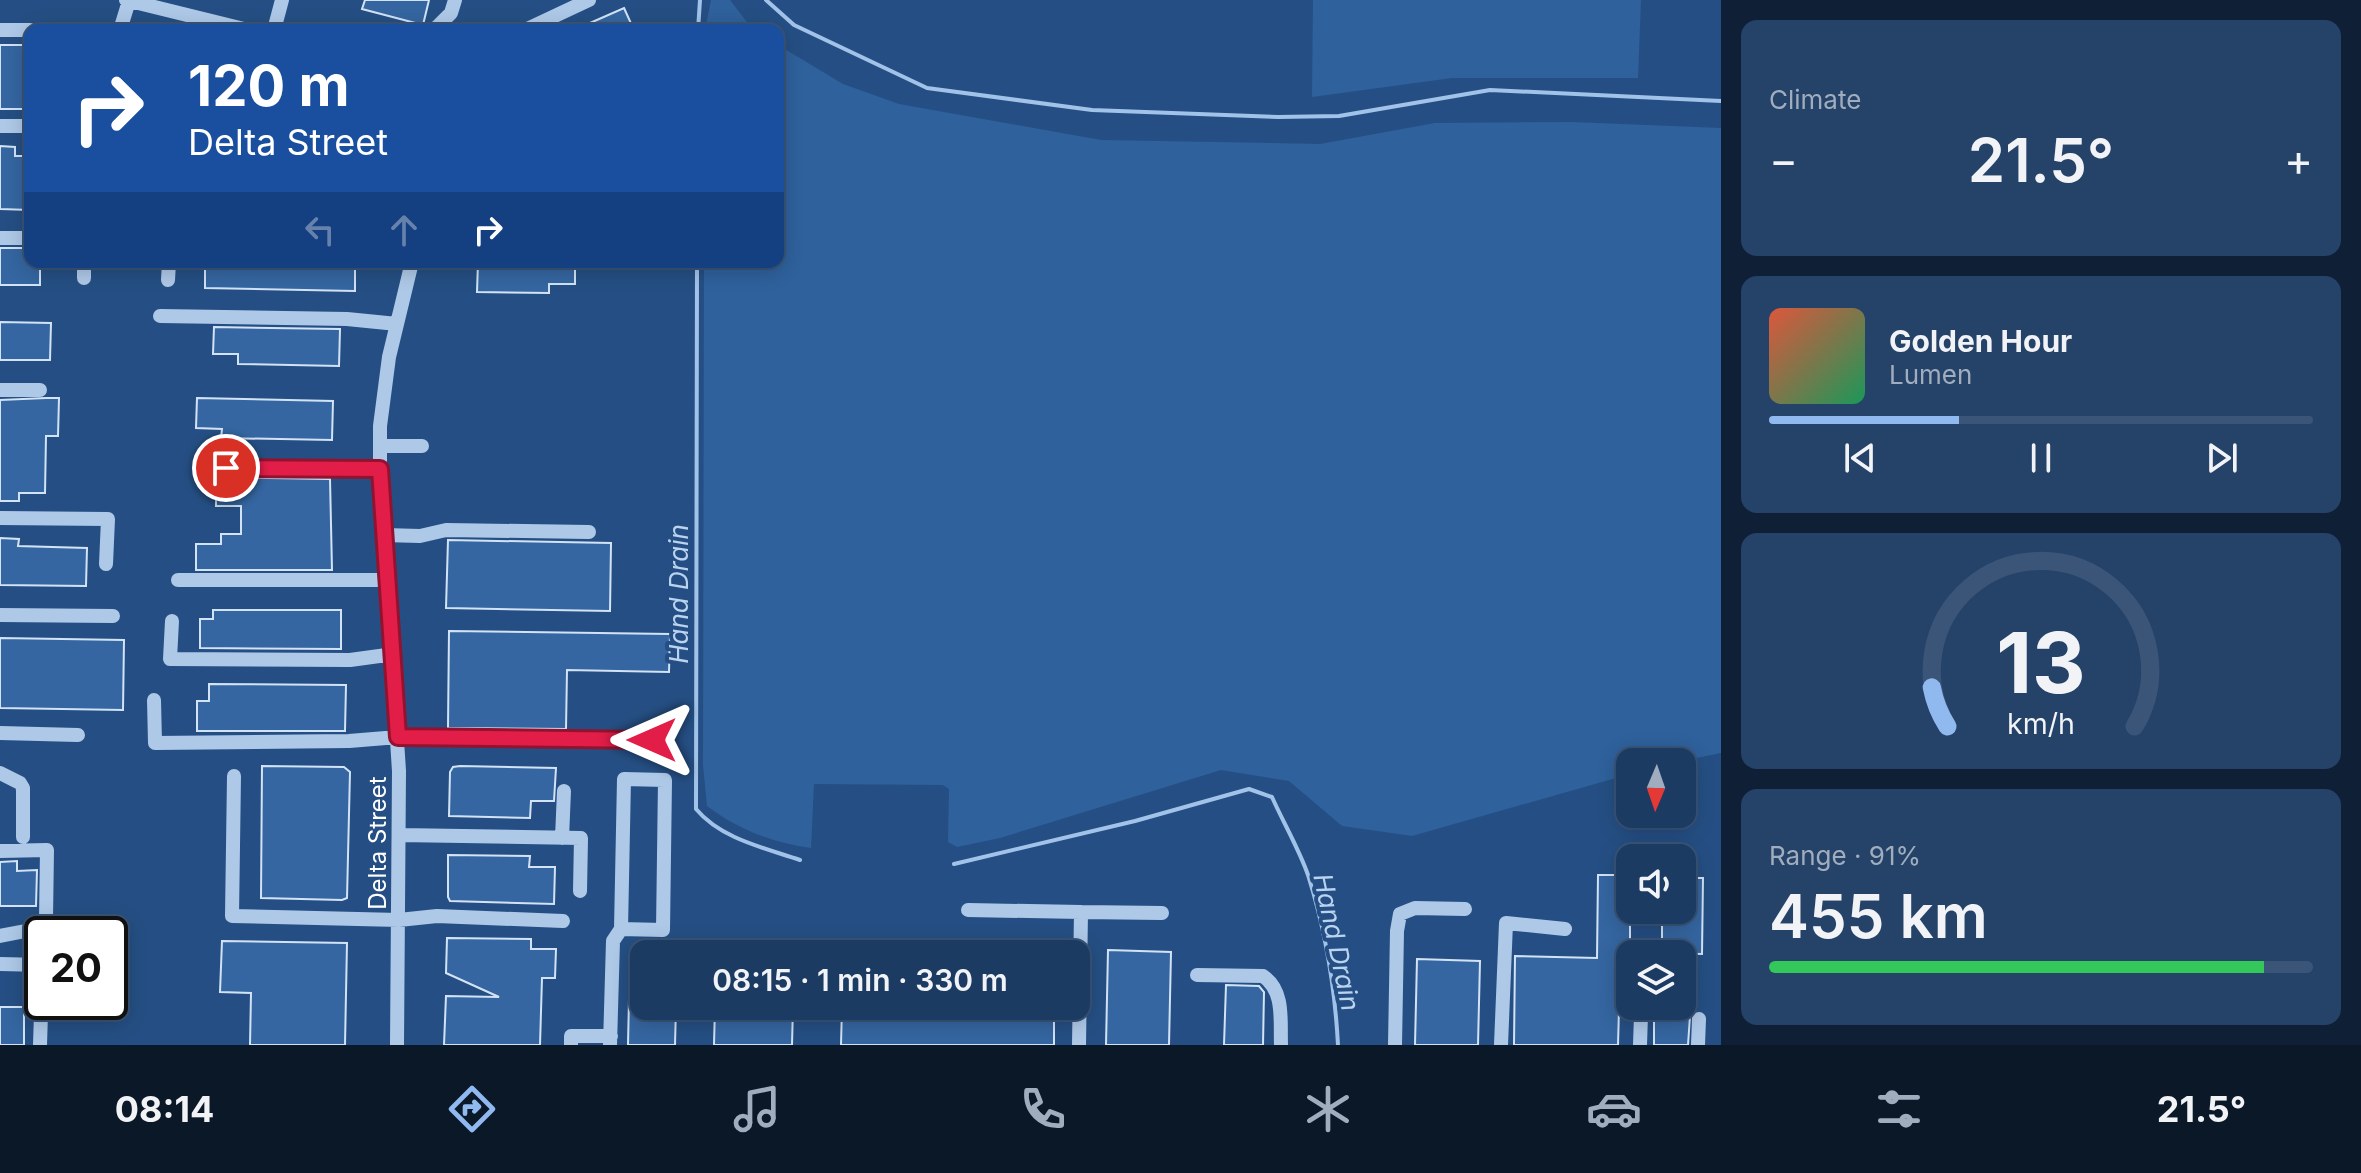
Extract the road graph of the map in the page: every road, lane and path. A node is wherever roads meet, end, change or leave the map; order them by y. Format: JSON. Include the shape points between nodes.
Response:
{"nodes":[{"id":1,"x":128,"y":0,"type":"edge"},
{"id":2,"x":282,"y":0,"type":"edge"},
{"id":3,"x":455,"y":0,"type":"edge"},
{"id":4,"x":589,"y":0,"type":"edge"},
{"id":5,"x":122,"y":24,"type":"edge"},
{"id":6,"x":224,"y":24,"type":"edge"},
{"id":7,"x":276,"y":24,"type":"edge"},
{"id":8,"x":440,"y":24,"type":"edge"},
{"id":9,"x":538,"y":24,"type":"edge"},
{"id":10,"x":0,"y":30,"type":"edge"},
{"id":11,"x":24,"y":30,"type":"edge"},
{"id":12,"x":0,"y":126,"type":"edge"},
{"id":13,"x":24,"y":126,"type":"edge"},
{"id":14,"x":0,"y":238,"type":"edge"},
{"id":15,"x":24,"y":238,"type":"edge"},
{"id":16,"x":84,"y":268,"type":"edge"},
{"id":17,"x":169,"y":268,"type":"edge"},
{"id":18,"x":411,"y":268,"type":"edge"},
{"id":19,"x":84,"y":278,"type":"dead end"},
{"id":20,"x":168,"y":280,"type":"dead end"},
{"id":21,"x":160,"y":316,"type":"dead end"},
{"id":22,"x":397,"y":324,"type":"junction"},
{"id":23,"x":0,"y":390,"type":"edge"},
{"id":24,"x":40,"y":390,"type":"dead end"},
{"id":25,"x":380,"y":446,"type":"junction"},
{"id":26,"x":422,"y":446,"type":"dead end"},
{"id":27,"x":226,"y":468,"type":"dead end"},
{"id":28,"x":380,"y":469,"type":"junction"},
{"id":29,"x":0,"y":518,"type":"edge"},
{"id":30,"x":589,"y":532,"type":"dead end"},
{"id":31,"x":384,"y":535,"type":"junction"},
{"id":32,"x":106,"y":564,"type":"dead end"},
{"id":33,"x":178,"y":580,"type":"dead end"},
{"id":34,"x":388,"y":580,"type":"junction"},
{"id":35,"x":0,"y":615,"type":"edge"},
{"id":36,"x":113,"y":616,"type":"dead end"},
{"id":37,"x":172,"y":621,"type":"dead end"},
{"id":38,"x":394,"y":654,"type":"junction"},
{"id":39,"x":154,"y":700,"type":"dead end"},
{"id":40,"x":0,"y":733,"type":"edge"},
{"id":41,"x":78,"y":735,"type":"dead end"},
{"id":42,"x":398,"y":737,"type":"junction"},
{"id":43,"x":652,"y":740,"type":"dead end"},
{"id":44,"x":0,"y":773,"type":"edge"},
{"id":45,"x":234,"y":776,"type":"dead end"},
{"id":46,"x":564,"y":791,"type":"dead end"},
{"id":47,"x":399,"y":835,"type":"junction"},
{"id":48,"x":23,"y":837,"type":"dead end"},
{"id":49,"x":562,"y":838,"type":"junction"},
{"id":50,"x":0,"y":851,"type":"edge"},
{"id":51,"x":580,"y":891,"type":"dead end"},
{"id":52,"x":1465,"y":909,"type":"dead end"},
{"id":53,"x":968,"y":910,"type":"dead end"},
{"id":54,"x":1081,"y":912,"type":"junction"},
{"id":55,"x":1162,"y":913,"type":"dead end"},
{"id":56,"x":399,"y":920,"type":"junction"},
{"id":57,"x":563,"y":921,"type":"dead end"},
{"id":58,"x":621,"y":929,"type":"junction"},
{"id":59,"x":1565,"y":929,"type":"dead end"},
{"id":60,"x":0,"y":936,"type":"edge"},
{"id":61,"x":0,"y":964,"type":"edge"},
{"id":62,"x":24,"y":965,"type":"edge"},
{"id":63,"x":1197,"y":975,"type":"dead end"},
{"id":64,"x":1699,"y":1019,"type":"dead end"},
{"id":65,"x":41,"y":1020,"type":"edge"},
{"id":66,"x":1641,"y":1020,"type":"edge"},
{"id":67,"x":610,"y":1041,"type":"edge"},
{"id":68,"x":40,"y":1045,"type":"edge"},
{"id":69,"x":397,"y":1045,"type":"edge"},
{"id":70,"x":571,"y":1045,"type":"edge"},
{"id":71,"x":1079,"y":1045,"type":"edge"},
{"id":72,"x":1281,"y":1045,"type":"edge"},
{"id":73,"x":1395,"y":1045,"type":"edge"},
{"id":74,"x":1501,"y":1045,"type":"edge"},
{"id":75,"x":1640,"y":1045,"type":"edge"},
{"id":76,"x":1698,"y":1045,"type":"edge"}],
"edges":[{"from":1,"to":5,"type":"street"},
{"from":1,"to":6,"type":"street"},
{"from":2,"to":7,"type":"street"},
{"from":3,"to":8,"type":"street"},
{"from":4,"to":9,"type":"street"},
{"from":10,"to":11,"type":"street"},
{"from":12,"to":13,"type":"street"},
{"from":14,"to":15,"type":"street"},
{"from":16,"to":19,"type":"street"},
{"from":17,"to":20,"type":"street"},
{"from":18,"to":22,"type":"street","name":"Delta Street"},
{"from":21,"to":22,"type":"street"},
{"from":22,"to":25,"type":"street","name":"Delta Street","via":[[383,387]]},
{"from":23,"to":24,"type":"street"},
{"from":25,"to":26,"type":"street"},
{"from":25,"to":28,"type":"street","name":"Delta Street"},
{"from":27,"to":28,"type":"street"},
{"from":28,"to":31,"type":"street","name":"Delta Street"},
{"from":29,"to":32,"type":"street","via":[[108,519]]},
{"from":30,"to":31,"type":"street","via":[[446,530]]},
{"from":31,"to":34,"type":"street","name":"Delta Street"},
{"from":33,"to":34,"type":"street"},
{"from":34,"to":38,"type":"street","name":"Delta Street"},
{"from":35,"to":36,"type":"street"},
{"from":37,"to":38,"type":"street","via":[[170,659],[350,660]]},
{"from":38,"to":42,"type":"street","name":"Delta Street"},
{"from":39,"to":42,"type":"street","via":[[155,743]]},
{"from":40,"to":41,"type":"street"},
{"from":42,"to":43,"type":"street"},
{"from":42,"to":47,"type":"street","name":"Delta Street"},
{"from":44,"to":48,"type":"street","via":[[23,788]]},
{"from":45,"to":56,"type":"street","via":[[232,916]]},
{"from":46,"to":49,"type":"street"},
{"from":47,"to":49,"type":"street"},
{"from":47,"to":56,"type":"street","name":"Delta Street"},
{"from":49,"to":51,"type":"street","via":[[581,838]]},
{"from":50,"to":60,"type":"street","via":[[47,850],[46,918],[41,928]]},
{"from":52,"to":73,"type":"street","via":[[1415,908],[1400,914]]},
{"from":53,"to":54,"type":"street"},
{"from":54,"to":55,"type":"street"},
{"from":54,"to":71,"type":"street"},
{"from":56,"to":57,"type":"street","via":[[437,916]]},
{"from":56,"to":69,"type":"street","name":"Delta Street"},
{"from":58,"to":58,"type":"street","via":[[663,930],[665,780],[624,779]]},
{"from":58,"to":67,"type":"street","via":[[613,941]]},
{"from":59,"to":74,"type":"street","via":[[1506,923]]},
{"from":61,"to":62,"type":"street"},
{"from":63,"to":72,"type":"street","via":[[1270,980],[1279,996]]},
{"from":64,"to":76,"type":"street"},
{"from":65,"to":68,"type":"street"},
{"from":66,"to":75,"type":"street"},
{"from":67,"to":70,"type":"street","via":[[571,1036]]}]}
